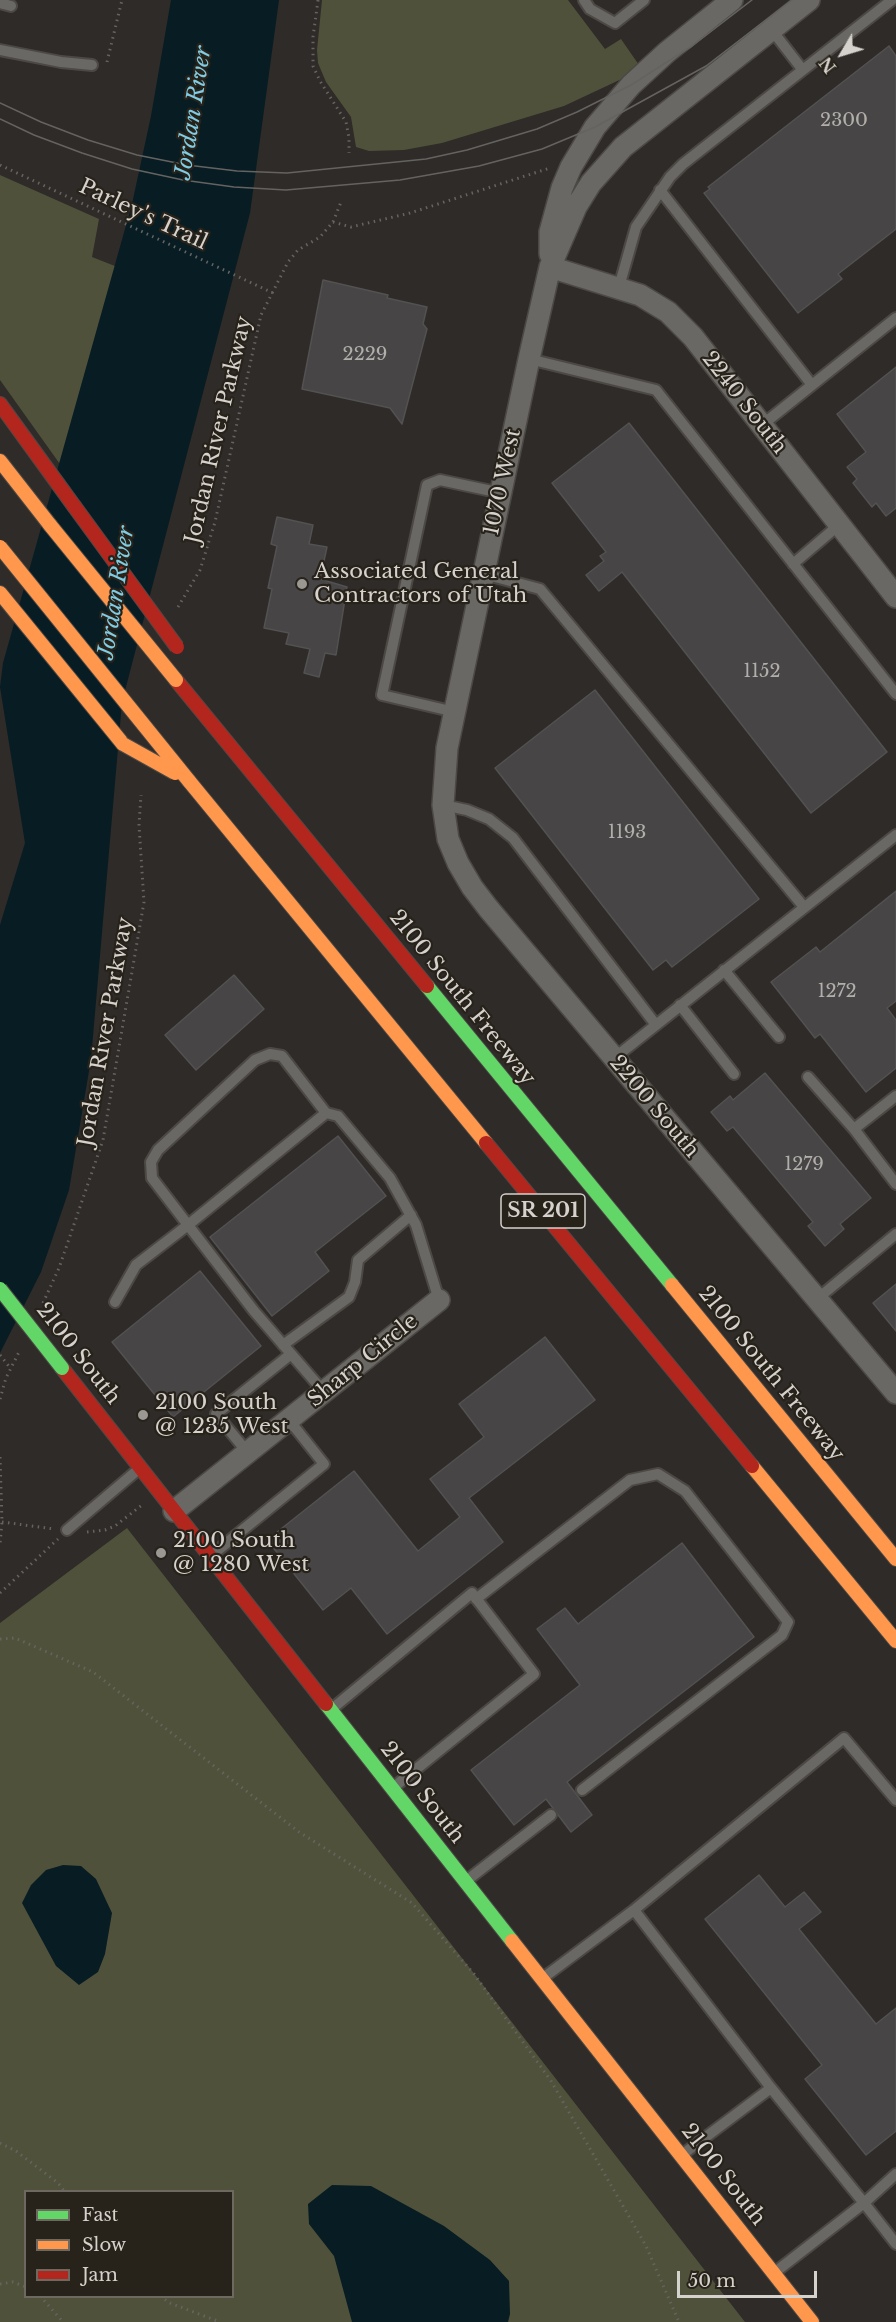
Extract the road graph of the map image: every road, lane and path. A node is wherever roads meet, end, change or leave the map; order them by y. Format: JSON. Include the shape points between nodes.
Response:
{"nodes":[{"id":1,"x":122,"y":0,"type":"edge"},
{"id":2,"x":318,"y":0,"type":"edge"},
{"id":3,"x":584,"y":0,"type":"edge"},
{"id":4,"x":644,"y":0,"type":"edge"},
{"id":5,"x":732,"y":0,"type":"edge"},
{"id":6,"x":809,"y":0,"type":"edge"},
{"id":7,"x":892,"y":0,"type":"edge"},
{"id":8,"x":771,"y":29,"type":"junction"},
{"id":9,"x":0,"y":50,"type":"edge"},
{"id":10,"x":92,"y":65,"type":"joint"},
{"id":11,"x":802,"y":69,"type":"junction"},
{"id":12,"x":349,"y":153,"type":"dead end"},
{"id":13,"x":0,"y":165,"type":"edge"},
{"id":14,"x":571,"y":167,"type":"junction"},
{"id":15,"x":660,"y":190,"type":"junction"},
{"id":16,"x":341,"y":202,"type":"dead end"},
{"id":17,"x":333,"y":222,"type":"junction"},
{"id":18,"x":550,"y":267,"type":"junction"},
{"id":19,"x":619,"y":287,"type":"junction"},
{"id":20,"x":273,"y":293,"type":"junction"},
{"id":21,"x":896,"y":318,"type":"edge"},
{"id":22,"x":529,"y":359,"type":"junction"},
{"id":23,"x":812,"y":385,"type":"junction"},
{"id":24,"x":0,"y":404,"type":"edge"},
{"id":25,"x":762,"y":425,"type":"junction"},
{"id":26,"x":0,"y":461,"type":"edge"},
{"id":27,"x":501,"y":492,"type":"junction"},
{"id":28,"x":840,"y":524,"type":"junction"},
{"id":29,"x":0,"y":547,"type":"edge"},
{"id":30,"x":793,"y":564,"type":"junction"},
{"id":31,"x":484,"y":574,"type":"junction"},
{"id":32,"x":0,"y":593,"type":"edge"},
{"id":33,"x":896,"y":597,"type":"edge"},
{"id":34,"x":174,"y":614,"type":"dead end"},
{"id":35,"x":180,"y":651,"type":"dead end"},
{"id":36,"x":896,"y":694,"type":"edge"},
{"id":37,"x":455,"y":712,"type":"junction"},
{"id":38,"x":189,"y":781,"type":"junction"},
{"id":39,"x":141,"y":795,"type":"dead end"},
{"id":40,"x":442,"y":805,"type":"junction"},
{"id":41,"x":896,"y":835,"type":"edge"},
{"id":42,"x":376,"y":905,"type":"dead end"},
{"id":43,"x":804,"y":907,"type":"junction"},
{"id":44,"x":391,"y":945,"type":"junction"},
{"id":45,"x":724,"y":970,"type":"junction"},
{"id":46,"x":680,"y":1005,"type":"junction"},
{"id":47,"x":656,"y":1024,"type":"junction"},
{"id":48,"x":779,"y":1037,"type":"dead end"},
{"id":49,"x":613,"y":1059,"type":"junction"},
{"id":50,"x":734,"y":1074,"type":"dead end"},
{"id":51,"x":808,"y":1077,"type":"dead end"},
{"id":52,"x":896,"y":1096,"type":"edge"},
{"id":53,"x":326,"y":1113,"type":"junction"},
{"id":54,"x":854,"y":1129,"type":"junction"},
{"id":55,"x":896,"y":1184,"type":"edge"},
{"id":56,"x":411,"y":1215,"type":"junction"},
{"id":57,"x":188,"y":1225,"type":"junction"},
{"id":58,"x":896,"y":1234,"type":"edge"},
{"id":59,"x":59,"y":1268,"type":"dead end"},
{"id":60,"x":0,"y":1289,"type":"edge"},
{"id":61,"x":817,"y":1299,"type":"junction"},
{"id":62,"x":439,"y":1300,"type":"joint"},
{"id":63,"x":115,"y":1302,"type":"dead end"},
{"id":64,"x":283,"y":1345,"type":"junction"},
{"id":65,"x":291,"y":1354,"type":"junction"},
{"id":66,"x":0,"y":1355,"type":"edge"},
{"id":67,"x":324,"y":1392,"type":"junction"},
{"id":68,"x":896,"y":1393,"type":"edge"},
{"id":69,"x":0,"y":1399,"type":"edge"},
{"id":70,"x":289,"y":1420,"type":"junction"},
{"id":71,"x":248,"y":1453,"type":"junction"},
{"id":72,"x":0,"y":1457,"type":"edge"},
{"id":73,"x":140,"y":1468,"type":"junction"},
{"id":74,"x":174,"y":1511,"type":"junction"},
{"id":75,"x":68,"y":1530,"type":"joint"},
{"id":76,"x":0,"y":1544,"type":"edge"},
{"id":77,"x":210,"y":1557,"type":"junction"},
{"id":78,"x":896,"y":1559,"type":"edge"},
{"id":79,"x":0,"y":1593,"type":"edge"},
{"id":80,"x":476,"y":1599,"type":"junction"},
{"id":81,"x":0,"y":1639,"type":"edge"},
{"id":82,"x":896,"y":1641,"type":"edge"},
{"id":83,"x":331,"y":1710,"type":"junction"},
{"id":84,"x":392,"y":1789,"type":"junction"},
{"id":85,"x":582,"y":1790,"type":"dead end"},
{"id":86,"x":896,"y":1800,"type":"edge"},
{"id":87,"x":551,"y":1815,"type":"dead end"},
{"id":88,"x":465,"y":1882,"type":"junction"},
{"id":89,"x":634,"y":1910,"type":"junction"},
{"id":90,"x":542,"y":1979,"type":"junction"},
{"id":91,"x":771,"y":2088,"type":"junction"},
{"id":92,"x":0,"y":2143,"type":"edge"},
{"id":93,"x":681,"y":2156,"type":"junction"},
{"id":94,"x":896,"y":2174,"type":"edge"},
{"id":95,"x":63,"y":2190,"type":"edge"},
{"id":96,"x":864,"y":2203,"type":"junction"},
{"id":97,"x":896,"y":2244,"type":"edge"},
{"id":98,"x":774,"y":2273,"type":"junction"},
{"id":99,"x":0,"y":2284,"type":"edge"},
{"id":100,"x":24,"y":2286,"type":"edge"},
{"id":101,"x":42,"y":2298,"type":"edge"},
{"id":102,"x":163,"y":2298,"type":"edge"},
{"id":103,"x":63,"y":2322,"type":"edge"},
{"id":104,"x":220,"y":2322,"type":"edge"},
{"id":105,"x":679,"y":2322,"type":"edge"},
{"id":106,"x":812,"y":2322,"type":"edge"}],
"edges":[{"from":1,"to":10,"type":"path","via":[[107,63],[104,67]]},
{"from":2,"to":12,"type":"path","via":[[314,66],[346,122]]},
{"from":3,"to":4,"type":"lane","via":[[590,9],[615,23]]},
{"from":5,"to":14,"type":"street","name":"1070 West","via":[[631,85],[595,127]]},
{"from":6,"to":8,"type":"street","name":"1070 West"},
{"from":7,"to":11,"type":"lane"},
{"from":8,"to":11,"type":"lane"},
{"from":8,"to":18,"type":"street","name":"1070 West","via":[[610,160],[576,207]]},
{"from":9,"to":10,"type":"lane"},
{"from":11,"to":15,"type":"lane","via":[[683,164]]},
{"from":13,"to":20,"type":"path","name":"Parley's Trail"},
{"from":14,"to":17,"type":"path","via":[[548,168],[361,225],[351,227]]},
{"from":14,"to":18,"type":"street","name":"1070 West","via":[[550,232]]},
{"from":15,"to":19,"type":"lane","via":[[636,227]]},
{"from":15,"to":23,"type":"lane"},
{"from":16,"to":17,"type":"path","name":"Jordan River Parkway"},
{"from":17,"to":20,"type":"path","name":"Jordan River Parkway","via":[[320,237],[292,256]]},
{"from":18,"to":19,"type":"street","name":"2240 South"},
{"from":18,"to":22,"type":"street","name":"1070 West"},
{"from":19,"to":25,"type":"street","name":"2240 South","via":[[668,312],[693,337]]},
{"from":20,"to":34,"type":"path","name":"Jordan River Parkway","via":[[257,326],[215,522],[200,570]]},
{"from":21,"to":23,"type":"lane"},
{"from":22,"to":27,"type":"street","name":"1070 West"},
{"from":22,"to":30,"type":"lane","via":[[656,390]]},
{"from":23,"to":25,"type":"lane"},
{"from":24,"to":35,"type":"main road","bridge":true},
{"from":25,"to":28,"type":"street","name":"2240 South"},
{"from":26,"to":44,"type":"main road","name":"2100 South Freeway","number":"SR 201","bridge":true},
{"from":27,"to":31,"type":"street","name":"1070 West"},
{"from":27,"to":37,"type":"lane","via":[[440,480],[427,485],[382,695]]},
{"from":28,"to":30,"type":"lane"},
{"from":28,"to":33,"type":"street","name":"2240 South"},
{"from":29,"to":38,"type":"main road","number":"SR 201","bridge":true},
{"from":30,"to":36,"type":"lane"},
{"from":31,"to":37,"type":"street","name":"1070 West"},
{"from":31,"to":43,"type":"lane","via":[[540,589]]},
{"from":32,"to":38,"type":"main road","bridge":true,"via":[[123,744]]},
{"from":37,"to":40,"type":"street","name":"1070 West"},
{"from":38,"to":82,"type":"main road","number":"SR 201"},
{"from":39,"to":59,"type":"path","name":"Jordan River Parkway","via":[[144,902],[138,945],[103,1140]]},
{"from":40,"to":47,"type":"lane","via":[[489,819],[513,838]]},
{"from":40,"to":49,"type":"street","name":"2200 South","via":[[448,839],[472,887]]},
{"from":41,"to":43,"type":"lane"},
{"from":42,"to":44,"type":"main road"},
{"from":43,"to":45,"type":"lane"},
{"from":44,"to":78,"type":"main road","name":"2100 South Freeway","number":"SR 201"},
{"from":45,"to":46,"type":"lane"},
{"from":45,"to":48,"type":"lane"},
{"from":46,"to":47,"type":"lane"},
{"from":46,"to":50,"type":"lane"},
{"from":47,"to":49,"type":"lane"},
{"from":49,"to":61,"type":"street","name":"2200 South"},
{"from":51,"to":54,"type":"lane"},
{"from":52,"to":54,"type":"lane"},
{"from":53,"to":56,"type":"lane","via":[[338,1116],[390,1178]]},
{"from":53,"to":57,"type":"lane"},
{"from":53,"to":57,"type":"lane","via":[[282,1056],[270,1054],[255,1060],[158,1150],[151,1162],[152,1178]]},
{"from":54,"to":55,"type":"lane"},
{"from":56,"to":62,"type":"lane"},
{"from":56,"to":64,"type":"lane","via":[[358,1260],[349,1298]]},
{"from":57,"to":63,"type":"lane","via":[[136,1265]]},
{"from":57,"to":64,"type":"lane"},
{"from":58,"to":61,"type":"lane"},
{"from":60,"to":73,"type":"main road","name":"2100 South","bridge":true},
{"from":61,"to":68,"type":"street","name":"2200 South"},
{"from":62,"to":67,"type":"street","name":"Sharp Circle"},
{"from":64,"to":65,"type":"lane"},
{"from":65,"to":67,"type":"lane"},
{"from":65,"to":71,"type":"lane","via":[[216,1414]]},
{"from":66,"to":69,"type":"path","via":[[11,1369]]},
{"from":67,"to":70,"type":"street","name":"Sharp Circle"},
{"from":70,"to":71,"type":"street","name":"Sharp Circle"},
{"from":70,"to":77,"type":"lane","via":[[324,1464]]},
{"from":71,"to":74,"type":"street","name":"Sharp Circle"},
{"from":72,"to":76,"type":"path"},
{"from":73,"to":74,"type":"main road","name":"2100 South"},
{"from":73,"to":75,"type":"lane"},
{"from":74,"to":77,"type":"main road","name":"2100 South"},
{"from":75,"to":79,"type":"path"},
{"from":77,"to":83,"type":"main road","name":"2100 South"},
{"from":80,"to":83,"type":"lane","via":[[472,1593]]},
{"from":80,"to":84,"type":"lane","via":[[534,1674]]},
{"from":80,"to":85,"type":"lane","via":[[630,1480],[658,1474],[685,1491],[788,1622],[782,1635]]},
{"from":81,"to":105,"type":"path","via":[[15,1638],[93,1672],[300,1832],[412,1903],[474,1974],[551,2081],[646,2246]]},
{"from":83,"to":84,"type":"main road","name":"2100 South"},
{"from":84,"to":88,"type":"main road","name":"2100 South"},
{"from":86,"to":89,"type":"lane","via":[[844,1738]]},
{"from":87,"to":88,"type":"lane"},
{"from":88,"to":90,"type":"main road","name":"2100 South"},
{"from":89,"to":90,"type":"lane"},
{"from":89,"to":91,"type":"lane"},
{"from":90,"to":93,"type":"main road","name":"2100 South"},
{"from":91,"to":93,"type":"lane"},
{"from":91,"to":96,"type":"lane"},
{"from":92,"to":95,"type":"path","via":[[16,2151]]},
{"from":93,"to":98,"type":"main road","name":"2100 South"},
{"from":94,"to":96,"type":"lane"},
{"from":96,"to":97,"type":"lane"},
{"from":96,"to":98,"type":"lane"},
{"from":98,"to":106,"type":"main road","name":"2100 South"},
{"from":99,"to":100,"type":"path","via":[[13,2282]]},
{"from":101,"to":103,"type":"path"},
{"from":102,"to":104,"type":"path"}]}
